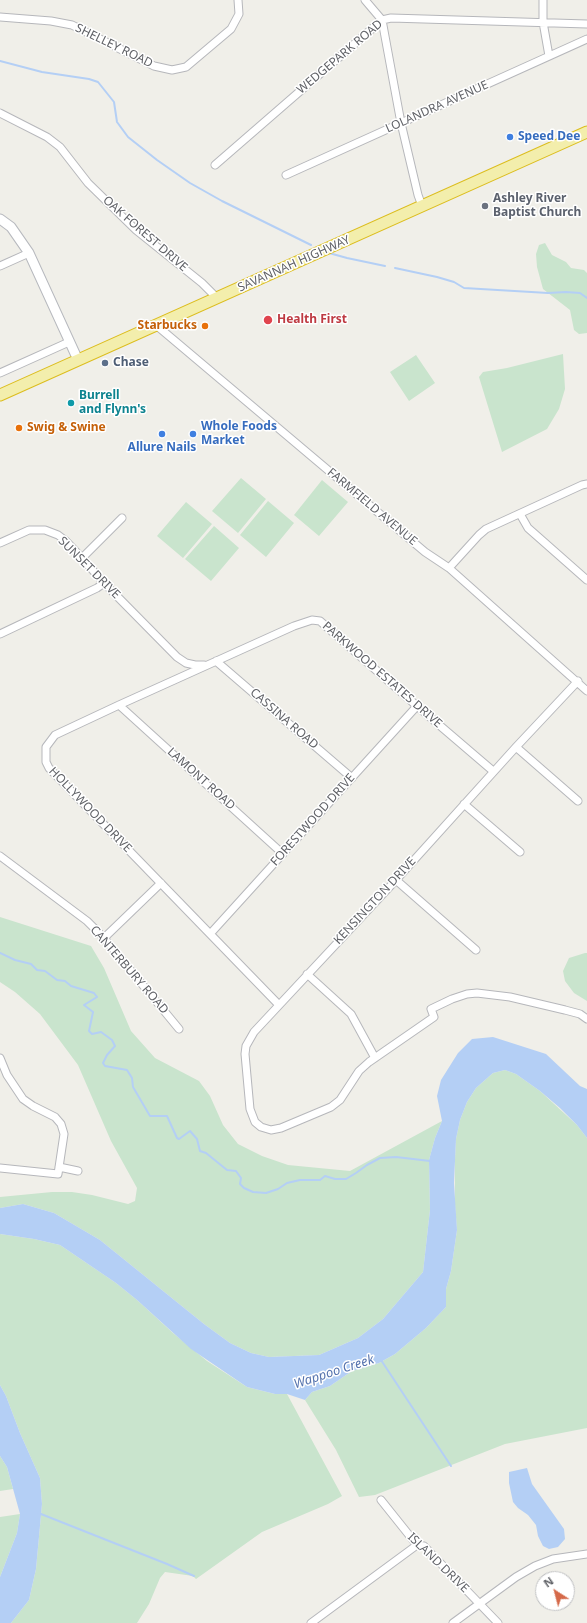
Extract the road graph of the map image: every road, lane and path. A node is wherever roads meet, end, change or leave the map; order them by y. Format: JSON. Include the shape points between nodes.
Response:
{"nodes":[{"id":1,"x":238,"y":0,"type":"edge"},
{"id":2,"x":366,"y":0,"type":"edge"},
{"id":3,"x":543,"y":0,"type":"edge"},
{"id":4,"x":0,"y":17,"type":"edge"},
{"id":5,"x":382,"y":20,"type":"junction"},
{"id":6,"x":543,"y":22,"type":"junction"},
{"id":7,"x":587,"y":24,"type":"edge"},
{"id":8,"x":587,"y":39,"type":"edge"},
{"id":9,"x":549,"y":56,"type":"junction"},
{"id":10,"x":0,"y":113,"type":"edge"},
{"id":11,"x":401,"y":123,"type":"junction"},
{"id":12,"x":587,"y":132,"type":"edge"},
{"id":13,"x":215,"y":165,"type":"dead end"},
{"id":14,"x":286,"y":175,"type":"dead end"},
{"id":15,"x":422,"y":206,"type":"junction"},
{"id":16,"x":0,"y":218,"type":"edge"},
{"id":17,"x":29,"y":253,"type":"junction"},
{"id":18,"x":0,"y":266,"type":"edge"},
{"id":19,"x":217,"y":298,"type":"junction"},
{"id":20,"x":156,"y":325,"type":"junction"},
{"id":21,"x":69,"y":342,"type":"junction"},
{"id":22,"x":78,"y":360,"type":"junction"},
{"id":23,"x":0,"y":373,"type":"edge"},
{"id":24,"x":0,"y":394,"type":"edge"},
{"id":25,"x":587,"y":484,"type":"edge"},
{"id":26,"x":520,"y":514,"type":"junction"},
{"id":27,"x":122,"y":518,"type":"dead end"},
{"id":28,"x":0,"y":543,"type":"edge"},
{"id":29,"x":82,"y":558,"type":"junction"},
{"id":30,"x":449,"y":568,"type":"junction"},
{"id":31,"x":587,"y":580,"type":"edge"},
{"id":32,"x":104,"y":583,"type":"junction"},
{"id":33,"x":0,"y":634,"type":"edge"},
{"id":34,"x":216,"y":661,"type":"junction"},
{"id":35,"x":206,"y":665,"type":"junction"},
{"id":36,"x":578,"y":681,"type":"junction"},
{"id":37,"x":587,"y":691,"type":"edge"},
{"id":38,"x":119,"y":705,"type":"junction"},
{"id":39,"x":417,"y":706,"type":"junction"},
{"id":40,"x":516,"y":747,"type":"junction"},
{"id":41,"x":493,"y":771,"type":"junction"},
{"id":42,"x":352,"y":778,"type":"junction"},
{"id":43,"x":578,"y":801,"type":"dead end"},
{"id":44,"x":464,"y":804,"type":"junction"},
{"id":45,"x":520,"y":852,"type":"dead end"},
{"id":46,"x":283,"y":854,"type":"junction"},
{"id":47,"x":0,"y":856,"type":"edge"},
{"id":48,"x":396,"y":880,"type":"junction"},
{"id":49,"x":161,"y":883,"type":"junction"},
{"id":50,"x":210,"y":934,"type":"junction"},
{"id":51,"x":104,"y":938,"type":"junction"},
{"id":52,"x":476,"y":950,"type":"dead end"},
{"id":53,"x":307,"y":974,"type":"junction"},
{"id":54,"x":280,"y":1005,"type":"junction"},
{"id":55,"x":587,"y":1019,"type":"edge"},
{"id":56,"x":179,"y":1029,"type":"dead end"},
{"id":57,"x":0,"y":1058,"type":"edge"},
{"id":58,"x":375,"y":1058,"type":"junction"},
{"id":59,"x":59,"y":1167,"type":"junction"},
{"id":60,"x":0,"y":1168,"type":"edge"},
{"id":61,"x":78,"y":1171,"type":"dead end"},
{"id":62,"x":381,"y":1500,"type":"dead end"},
{"id":63,"x":417,"y":1545,"type":"junction"},
{"id":64,"x":587,"y":1554,"type":"edge"},
{"id":65,"x":479,"y":1604,"type":"junction"},
{"id":66,"x":311,"y":1623,"type":"edge"},
{"id":67,"x":453,"y":1623,"type":"edge"},
{"id":68,"x":498,"y":1623,"type":"edge"}],
"edges":[{"from":1,"to":4,"type":"street","name":"SHELLEY ROAD","via":[[239,14],[231,29],[186,66],[172,70],[154,66],[72,25]]},
{"from":2,"to":5,"type":"street"},
{"from":3,"to":6,"type":"street"},
{"from":5,"to":6,"type":"street","name":"WEDGEPARK ROAD","via":[[391,18]]},
{"from":5,"to":11,"type":"street"},
{"from":5,"to":13,"type":"street","name":"WEDGEPARK ROAD"},
{"from":6,"to":7,"type":"street","name":"WEDGEPARK ROAD"},
{"from":6,"to":9,"type":"street"},
{"from":8,"to":9,"type":"street","name":"LOLANDRA AVENUE"},
{"from":9,"to":11,"type":"street","name":"LOLANDRA AVENUE"},
{"from":10,"to":19,"type":"street","name":"OAK FOREST DRIVE","via":[[47,137],[60,147],[88,183],[136,230]]},
{"from":11,"to":14,"type":"street","name":"LOLANDRA AVENUE"},
{"from":11,"to":15,"type":"street"},
{"from":12,"to":15,"type":"highway","name":"SAVANNAH HIGHWAY"},
{"from":15,"to":19,"type":"highway","name":"SAVANNAH HIGHWAY"},
{"from":16,"to":17,"type":"main road","via":[[11,227]]},
{"from":17,"to":18,"type":"street"},
{"from":17,"to":21,"type":"main road"},
{"from":19,"to":20,"type":"highway","name":"SAVANNAH HIGHWAY"},
{"from":20,"to":22,"type":"highway","name":"SAVANNAH HIGHWAY"},
{"from":20,"to":30,"type":"street","name":"FARMFIELD AVENUE","via":[[425,552]]},
{"from":21,"to":22,"type":"main road"},
{"from":21,"to":23,"type":"street"},
{"from":22,"to":24,"type":"highway","name":"SAVANNAH HIGHWAY"},
{"from":25,"to":26,"type":"street"},
{"from":26,"to":30,"type":"street","via":[[478,535]]},
{"from":26,"to":31,"type":"street","via":[[528,528]]},
{"from":27,"to":29,"type":"street"},
{"from":28,"to":29,"type":"street","name":"SUNSET DRIVE","via":[[29,530],[45,530],[66,541]]},
{"from":29,"to":32,"type":"street","name":"SUNSET DRIVE"},
{"from":30,"to":36,"type":"street","name":"FARMFIELD AVENUE"},
{"from":32,"to":33,"type":"street"},
{"from":32,"to":35,"type":"street","name":"SUNSET DRIVE","via":[[177,657],[186,663]]},
{"from":34,"to":35,"type":"street","name":"HOLLYWOOD DRIVE"},
{"from":34,"to":39,"type":"street","name":"PARKWOOD ESTATES DRIVE","via":[[294,626],[312,620],[320,621]]},
{"from":34,"to":42,"type":"street","name":"CASSINA ROAD"},
{"from":35,"to":38,"type":"street","name":"HOLLYWOOD DRIVE"},
{"from":36,"to":37,"type":"street","name":"FARMFIELD AVENUE"},
{"from":36,"to":40,"type":"street","name":"KENSINGTON DRIVE"},
{"from":38,"to":46,"type":"street","name":"LAMONT ROAD"},
{"from":38,"to":49,"type":"street","name":"HOLLYWOOD DRIVE","via":[[55,735],[46,747],[46,762]]},
{"from":39,"to":41,"type":"street","name":"PARKWOOD ESTATES DRIVE"},
{"from":39,"to":42,"type":"street","name":"FORESTWOOD DRIVE"},
{"from":40,"to":41,"type":"street","name":"KENSINGTON DRIVE"},
{"from":40,"to":43,"type":"street"},
{"from":41,"to":44,"type":"street","name":"KENSINGTON DRIVE"},
{"from":42,"to":46,"type":"street","name":"FORESTWOOD DRIVE"},
{"from":44,"to":45,"type":"street"},
{"from":44,"to":48,"type":"street","name":"KENSINGTON DRIVE"},
{"from":46,"to":50,"type":"street","name":"FORESTWOOD DRIVE"},
{"from":47,"to":51,"type":"street","name":"CANTERBURY ROAD","via":[[66,904]]},
{"from":48,"to":52,"type":"street"},
{"from":48,"to":53,"type":"street","name":"KENSINGTON DRIVE"},
{"from":49,"to":50,"type":"street","name":"HOLLYWOOD DRIVE"},
{"from":49,"to":51,"type":"street"},
{"from":50,"to":54,"type":"street","name":"HOLLYWOOD DRIVE"},
{"from":51,"to":56,"type":"street","name":"CANTERBURY ROAD"},
{"from":53,"to":54,"type":"street","name":"KENSINGTON DRIVE"},
{"from":53,"to":58,"type":"street","via":[[351,1014]]},
{"from":54,"to":58,"type":"street","name":"KENSINGTON DRIVE","via":[[254,1032],[246,1046],[250,1109],[255,1122],[261,1127],[271,1130],[281,1128],[331,1107],[340,1100],[360,1071]]},
{"from":55,"to":58,"type":"street","via":[[580,1014],[510,997],[467,994],[431,1009],[434,1017]]},
{"from":57,"to":59,"type":"street","via":[[7,1075],[23,1099],[55,1117],[61,1124],[64,1134]]},
{"from":59,"to":60,"type":"street","via":[[58,1174]]},
{"from":59,"to":61,"type":"street"},
{"from":62,"to":63,"type":"street","name":"ISLAND DRIVE"},
{"from":63,"to":65,"type":"street","name":"ISLAND DRIVE","via":[[424,1546]]},
{"from":63,"to":66,"type":"street"},
{"from":64,"to":65,"type":"street","via":[[553,1559],[535,1566]]},
{"from":65,"to":67,"type":"street"},
{"from":65,"to":68,"type":"street","name":"ISLAND DRIVE"}]}
